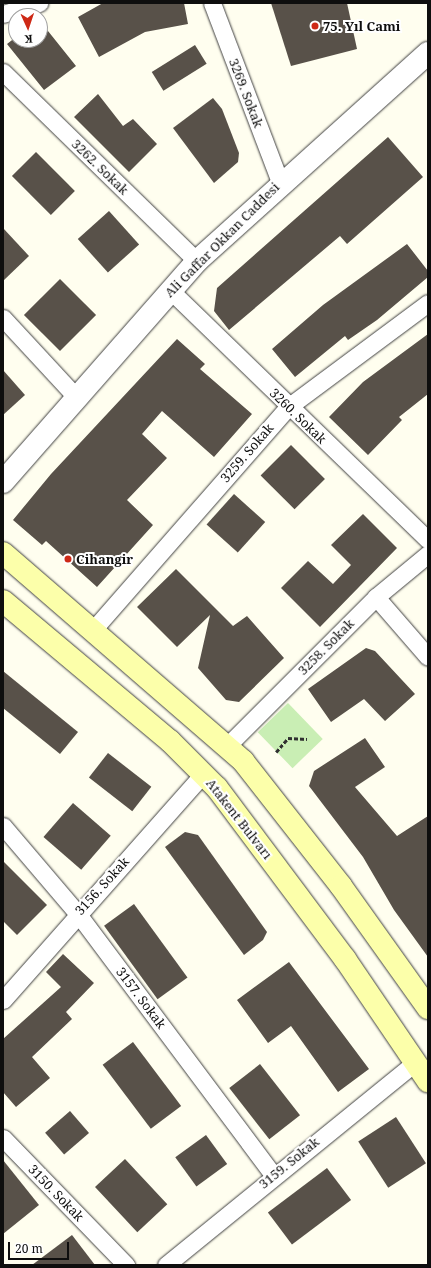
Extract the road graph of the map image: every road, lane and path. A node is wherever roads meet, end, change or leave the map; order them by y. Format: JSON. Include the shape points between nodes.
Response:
{"nodes":[{"id":1,"x":39,"y":3,"type":"edge"},
{"id":2,"x":212,"y":3,"type":"edge"},
{"id":3,"x":3,"y":14,"type":"edge"},
{"id":4,"x":428,"y":53,"type":"edge"},
{"id":5,"x":3,"y":72,"type":"edge"},
{"id":6,"x":280,"y":182,"type":"junction"},
{"id":7,"x":197,"y":261,"type":"junction"},
{"id":8,"x":170,"y":290,"type":"junction"},
{"id":9,"x":428,"y":303,"type":"edge"},
{"id":10,"x":3,"y":318,"type":"edge"},
{"id":11,"x":78,"y":399,"type":"junction"},
{"id":12,"x":288,"y":407,"type":"junction"},
{"id":13,"x":3,"y":482,"type":"edge"},
{"id":14,"x":428,"y":540,"type":"edge"},
{"id":15,"x":3,"y":553,"type":"edge"},
{"id":16,"x":428,"y":554,"type":"edge"},
{"id":17,"x":376,"y":597,"type":"junction"},
{"id":18,"x":3,"y":601,"type":"edge"},
{"id":19,"x":92,"y":631,"type":"junction"},
{"id":20,"x":428,"y":657,"type":"edge"},
{"id":21,"x":307,"y":739,"type":"dead end"},
{"id":22,"x":228,"y":745,"type":"junction"},
{"id":23,"x":276,"y":752,"type":"dead end"},
{"id":24,"x":203,"y":774,"type":"junction"},
{"id":25,"x":3,"y":826,"type":"edge"},
{"id":26,"x":78,"y":914,"type":"junction"},
{"id":27,"x":3,"y":1000,"type":"edge"},
{"id":28,"x":428,"y":1008,"type":"edge"},
{"id":29,"x":415,"y":1063,"type":"junction"},
{"id":30,"x":428,"y":1081,"type":"edge"},
{"id":31,"x":3,"y":1138,"type":"edge"},
{"id":32,"x":9,"y":1156,"type":"edge"},
{"id":33,"x":273,"y":1175,"type":"junction"},
{"id":34,"x":126,"y":1265,"type":"edge"},
{"id":35,"x":166,"y":1265,"type":"edge"}],
"edges":[{"from":1,"to":3,"type":"street"},
{"from":2,"to":6,"type":"street","name":"3269. Sokak"},
{"from":4,"to":6,"type":"street","name":"Ali Gaffar Okkan Caddesi"},
{"from":5,"to":7,"type":"street","name":"3262. Sokak"},
{"from":6,"to":7,"type":"street","name":"Ali Gaffar Okkan Caddesi"},
{"from":7,"to":8,"type":"street","name":"Ali Gaffar Okkan Caddesi"},
{"from":8,"to":11,"type":"street","name":"Ali Gaffar Okkan Caddesi"},
{"from":8,"to":12,"type":"street","name":"3260. Sokak"},
{"from":9,"to":12,"type":"street","name":"3259. Sokak"},
{"from":10,"to":11,"type":"street"},
{"from":11,"to":13,"type":"street","name":"Ali Gaffar Okkan Caddesi"},
{"from":12,"to":14,"type":"street","name":"3260. Sokak"},
{"from":12,"to":19,"type":"street","name":"3259. Sokak"},
{"from":15,"to":19,"type":"main road"},
{"from":16,"to":17,"type":"street","name":"3258. Sokak"},
{"from":17,"to":20,"type":"street"},
{"from":17,"to":22,"type":"street","name":"3258. Sokak"},
{"from":18,"to":24,"type":"main road","name":"Atakent Bulvarı","via":[[170,741]]},
{"from":19,"to":22,"type":"main road"},
{"from":21,"to":23,"type":"path","via":[[288,738]]},
{"from":22,"to":28,"type":"main road","via":[[341,886]]},
{"from":24,"to":26,"type":"street","name":"3156. Sokak"},
{"from":24,"to":29,"type":"main road","name":"Atakent Bulvarı","via":[[345,959]]},
{"from":25,"to":26,"type":"street","name":"3157. Sokak"},
{"from":26,"to":27,"type":"street","name":"3156. Sokak"},
{"from":26,"to":33,"type":"street","name":"3157. Sokak"},
{"from":29,"to":30,"type":"main road","name":"Atakent Bulvarı"},
{"from":29,"to":33,"type":"street","name":"3159. Sokak"},
{"from":31,"to":32,"type":"street","name":"3150. Sokak"},
{"from":32,"to":34,"type":"street","name":"3150. Sokak"},
{"from":33,"to":35,"type":"street","name":"3159. Sokak"}]}
